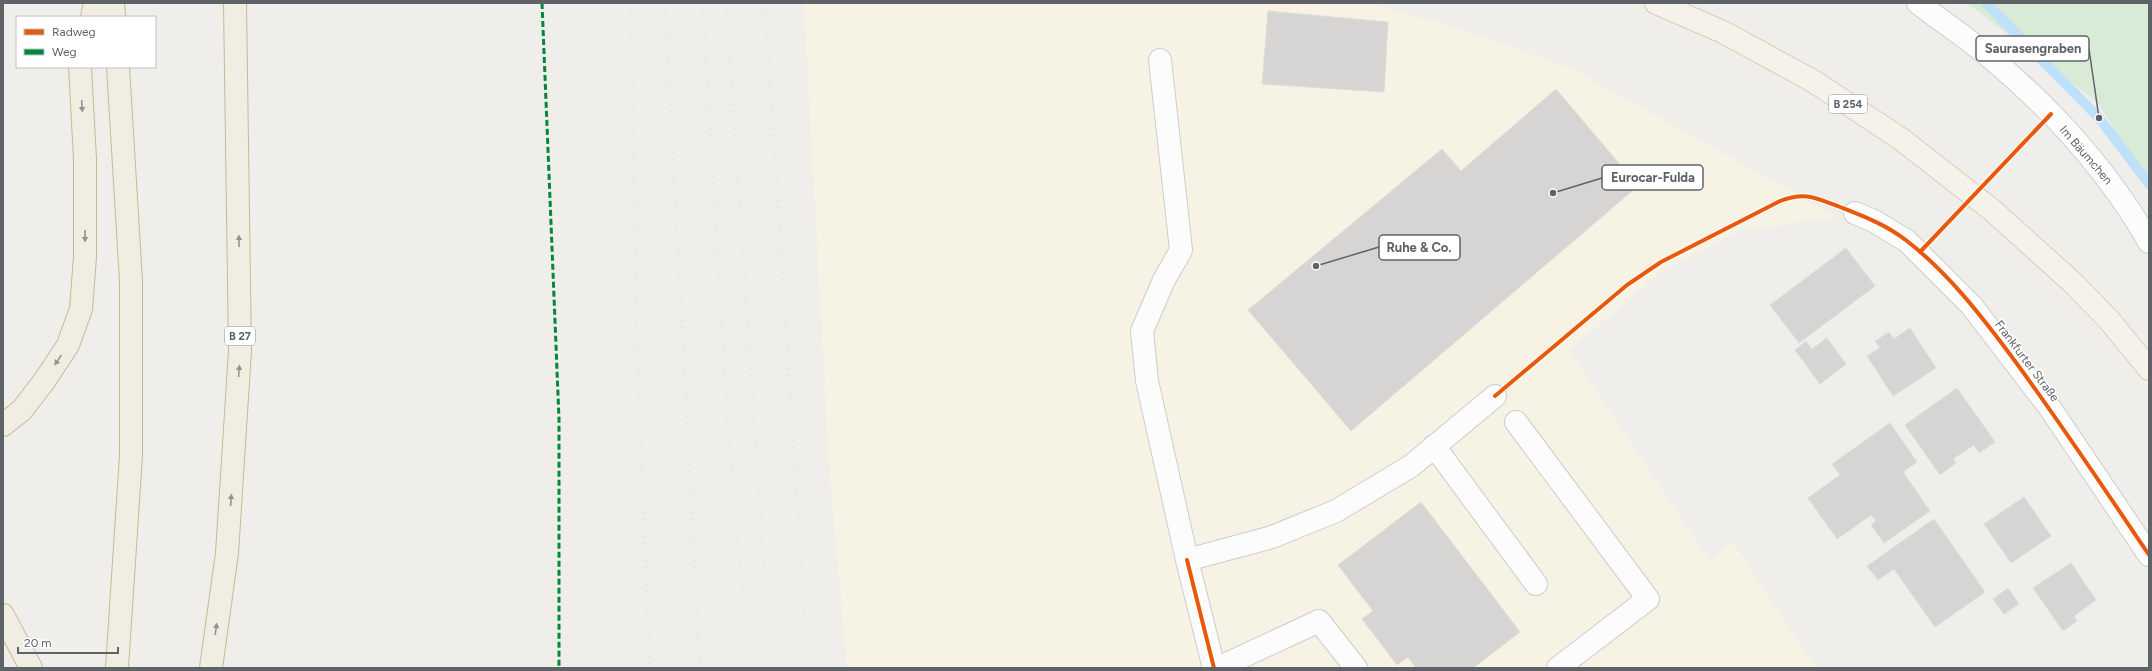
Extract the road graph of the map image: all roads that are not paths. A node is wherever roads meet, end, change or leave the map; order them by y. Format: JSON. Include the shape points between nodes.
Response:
{"nodes":[{"id":1,"x":95,"y":3,"type":"edge"},
{"id":2,"x":113,"y":3,"type":"edge"},
{"id":3,"x":235,"y":3,"type":"edge"},
{"id":4,"x":1656,"y":3,"type":"edge"},
{"id":5,"x":1918,"y":3,"type":"edge"},
{"id":6,"x":92,"y":16,"type":"edge"},
{"id":7,"x":114,"y":16,"type":"edge"},
{"id":8,"x":1160,"y":60,"type":"dead end"},
{"id":9,"x":80,"y":68,"type":"edge"},
{"id":10,"x":118,"y":68,"type":"edge"},
{"id":11,"x":1855,"y":213,"type":"dead end"},
{"id":12,"x":2149,"y":242,"type":"edge"},
{"id":13,"x":2149,"y":369,"type":"edge"},
{"id":14,"x":1495,"y":396,"type":"dead end"},
{"id":15,"x":1516,"y":422,"type":"dead end"},
{"id":16,"x":3,"y":425,"type":"edge"},
{"id":17,"x":1434,"y":446,"type":"junction"},
{"id":18,"x":2149,"y":555,"type":"edge"},
{"id":19,"x":1187,"y":560,"type":"junction"},
{"id":20,"x":1536,"y":584,"type":"dead end"},
{"id":21,"x":3,"y":616,"type":"edge"},
{"id":22,"x":31,"y":668,"type":"edge"},
{"id":23,"x":117,"y":668,"type":"edge"},
{"id":24,"x":211,"y":668,"type":"edge"},
{"id":25,"x":1214,"y":668,"type":"edge"},
{"id":26,"x":1218,"y":668,"type":"edge"},
{"id":27,"x":1356,"y":668,"type":"edge"},
{"id":28,"x":1558,"y":668,"type":"edge"}],
"edges":[{"from":1,"to":6,"type":"highway"},
{"from":2,"to":7,"type":"highway"},
{"from":24,"to":3,"type":"highway","number":"B 27","one_way":true,"via":[[227,553],[240,351]]},
{"from":4,"to":13,"type":"main road","number":"B 254","via":[[1723,32],[1813,81],[1900,139],[1992,210],[2067,278],[2109,320]]},
{"from":5,"to":12,"type":"street","name":"Im Bäumchen","via":[[1985,54],[2051,114],[2118,192]]},
{"from":8,"to":19,"type":"street","via":[[1181,250],[1164,280],[1142,331],[1147,381]]},
{"from":9,"to":16,"type":"highway","one_way":true,"via":[[85,159],[85,257],[81,309],[68,346],[22,410]]},
{"from":10,"to":23,"type":"highway","via":[[131,282],[131,439]]},
{"from":11,"to":18,"type":"street","name":"Frankfurter Straße","via":[[1881,224],[1907,241],[1971,304],[2050,408]]},
{"from":14,"to":17,"type":"street"},
{"from":15,"to":28,"type":"street","via":[[1648,599]]},
{"from":17,"to":19,"type":"street","via":[[1411,466],[1336,511],[1272,537]]},
{"from":17,"to":20,"type":"street"},
{"from":19,"to":25,"type":"street"},
{"from":21,"to":22,"type":"highway"},
{"from":26,"to":27,"type":"street","via":[[1319,621]]}]}
